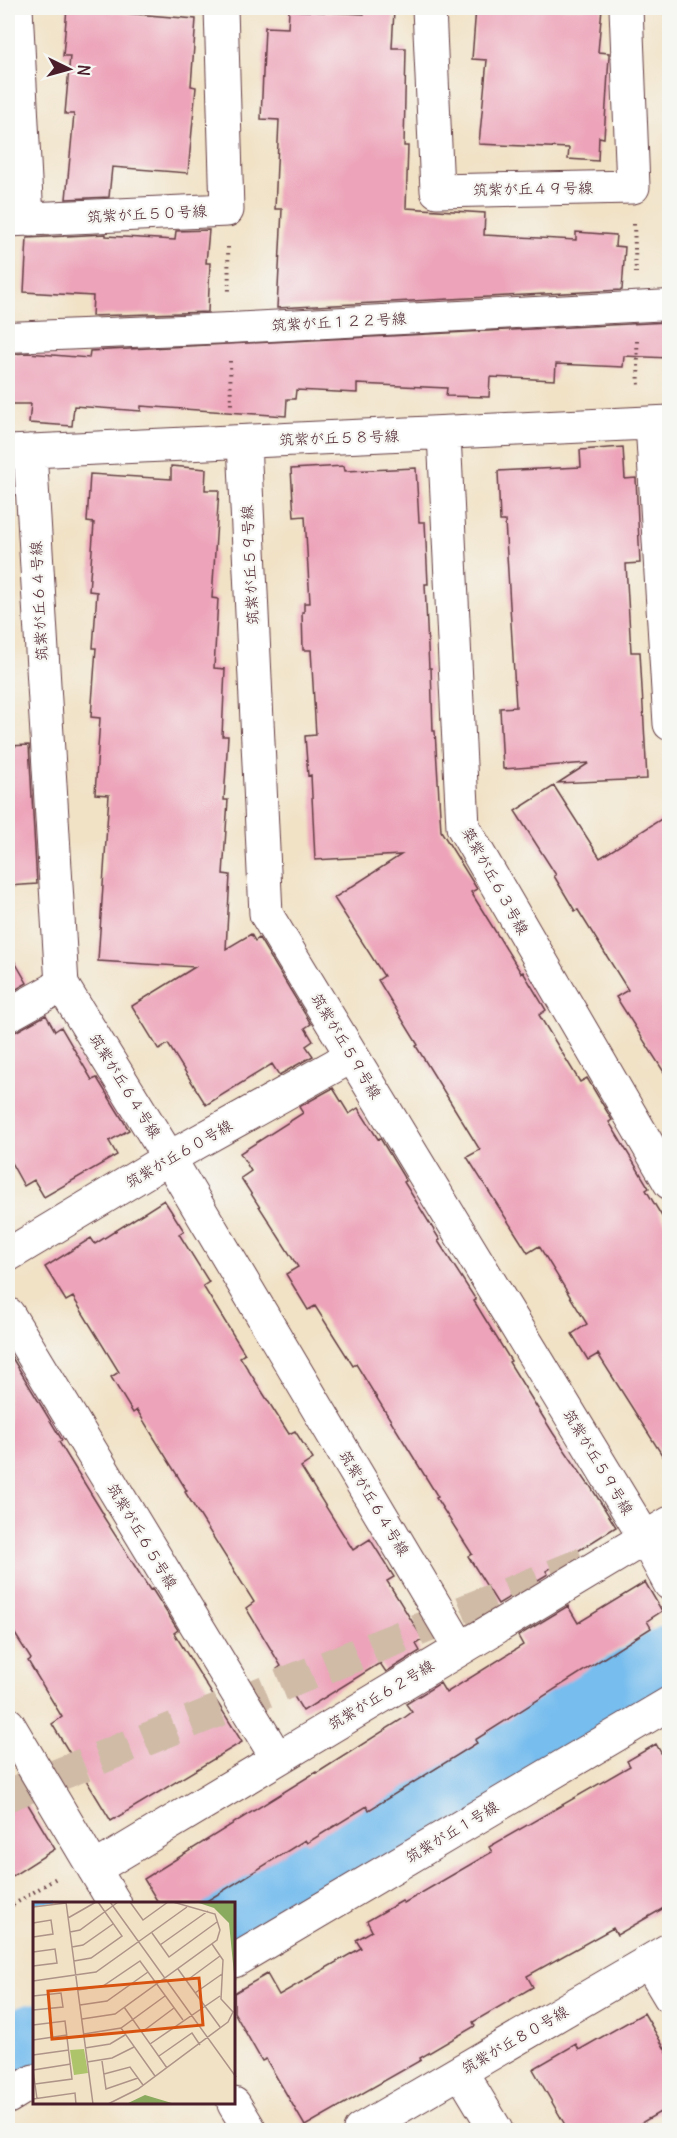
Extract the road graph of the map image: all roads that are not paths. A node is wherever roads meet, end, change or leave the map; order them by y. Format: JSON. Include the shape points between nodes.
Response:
{"nodes":[{"id":1,"x":16,"y":8,"type":"edge"},
{"id":2,"x":220,"y":8,"type":"edge"},
{"id":3,"x":429,"y":8,"type":"edge"},
{"id":4,"x":626,"y":8,"type":"edge"},
{"id":5,"x":17,"y":220,"type":"edge"},
{"id":6,"x":669,"y":306,"type":"edge"},
{"id":7,"x":8,"y":337,"type":"edge"},
{"id":8,"x":661,"y":423,"type":"edge"},
{"id":9,"x":444,"y":434,"type":"junction"},
{"id":10,"x":244,"y":442,"type":"junction"},
{"id":11,"x":19,"y":452,"type":"edge"},
{"id":12,"x":669,"y":724,"type":"edge"},
{"id":13,"x":62,"y":985,"type":"junction"},
{"id":14,"x":8,"y":1014,"type":"edge"},
{"id":15,"x":352,"y":1056,"type":"junction"},
{"id":16,"x":169,"y":1158,"type":"junction"},
{"id":17,"x":669,"y":1183,"type":"edge"},
{"id":18,"x":8,"y":1255,"type":"edge"},
{"id":19,"x":8,"y":1314,"type":"edge"},
{"id":20,"x":657,"y":1531,"type":"edge"},
{"id":21,"x":669,"y":1584,"type":"edge"},
{"id":22,"x":459,"y":1648,"type":"junction"},
{"id":23,"x":669,"y":1703,"type":"edge"},
{"id":24,"x":8,"y":1724,"type":"edge"},
{"id":25,"x":277,"y":1758,"type":"junction"},
{"id":26,"x":91,"y":1864,"type":"junction"},
{"id":27,"x":114,"y":1902,"type":"edge"},
{"id":28,"x":659,"y":1956,"type":"edge"},
{"id":29,"x":236,"y":1959,"type":"edge"},
{"id":30,"x":669,"y":1997,"type":"edge"},
{"id":31,"x":461,"y":2072,"type":"junction"},
{"id":32,"x":33,"y":2082,"type":"edge"},
{"id":33,"x":8,"y":2097,"type":"edge"},
{"id":34,"x":235,"y":2105,"type":"edge"},
{"id":35,"x":250,"y":2130,"type":"edge"},
{"id":36,"x":360,"y":2130,"type":"edge"},
{"id":37,"x":496,"y":2130,"type":"edge"}],
"edges":[{"from":1,"to":5,"type":"street"},
{"from":2,"to":5,"type":"street","name":"筑紫が丘５０号線","via":[[227,210]]},
{"from":3,"to":4,"type":"street","name":"筑紫が丘４９号線","via":[[437,191],[633,187]]},
{"from":6,"to":7,"type":"street","name":"筑紫が丘１２２号線"},
{"from":8,"to":9,"type":"street","name":"筑紫が丘５８号線"},
{"from":8,"to":12,"type":"street"},
{"from":9,"to":10,"type":"street","name":"筑紫が丘５８号線"},
{"from":9,"to":17,"type":"street","name":"築紫が丘６３号線","via":[[463,827]]},
{"from":10,"to":11,"type":"street","name":"筑紫が丘５８号線"},
{"from":10,"to":15,"type":"street","name":"筑紫が丘５９号線","via":[[266,914]]},
{"from":11,"to":13,"type":"street","name":"筑紫が丘６４号線"},
{"from":13,"to":14,"type":"street"},
{"from":13,"to":16,"type":"street","name":"筑紫が丘６４号線"},
{"from":15,"to":16,"type":"street","name":"筑紫が丘６０号線"},
{"from":15,"to":20,"type":"street","name":"筑紫が丘５９号線"},
{"from":16,"to":18,"type":"street","name":"筑紫が丘６０号線"},
{"from":16,"to":22,"type":"street","name":"筑紫が丘６４号線"},
{"from":19,"to":25,"type":"street","name":"筑紫が丘６５号線"},
{"from":20,"to":21,"type":"street","name":"筑紫が丘５９号線"},
{"from":20,"to":22,"type":"street","name":"筑紫が丘６２号線"},
{"from":22,"to":25,"type":"street","name":"筑紫が丘６２号線"},
{"from":23,"to":29,"type":"street","name":"筑紫が丘１号線"},
{"from":24,"to":26,"type":"street"},
{"from":25,"to":26,"type":"street","name":"筑紫が丘６２号線"},
{"from":26,"to":27,"type":"street"},
{"from":28,"to":30,"type":"street"},
{"from":28,"to":31,"type":"street","name":"筑紫が丘８０号線"},
{"from":31,"to":36,"type":"street","name":"筑紫が丘８０号線"},
{"from":31,"to":37,"type":"street"},
{"from":32,"to":33,"type":"street"},
{"from":34,"to":35,"type":"street"}]}
